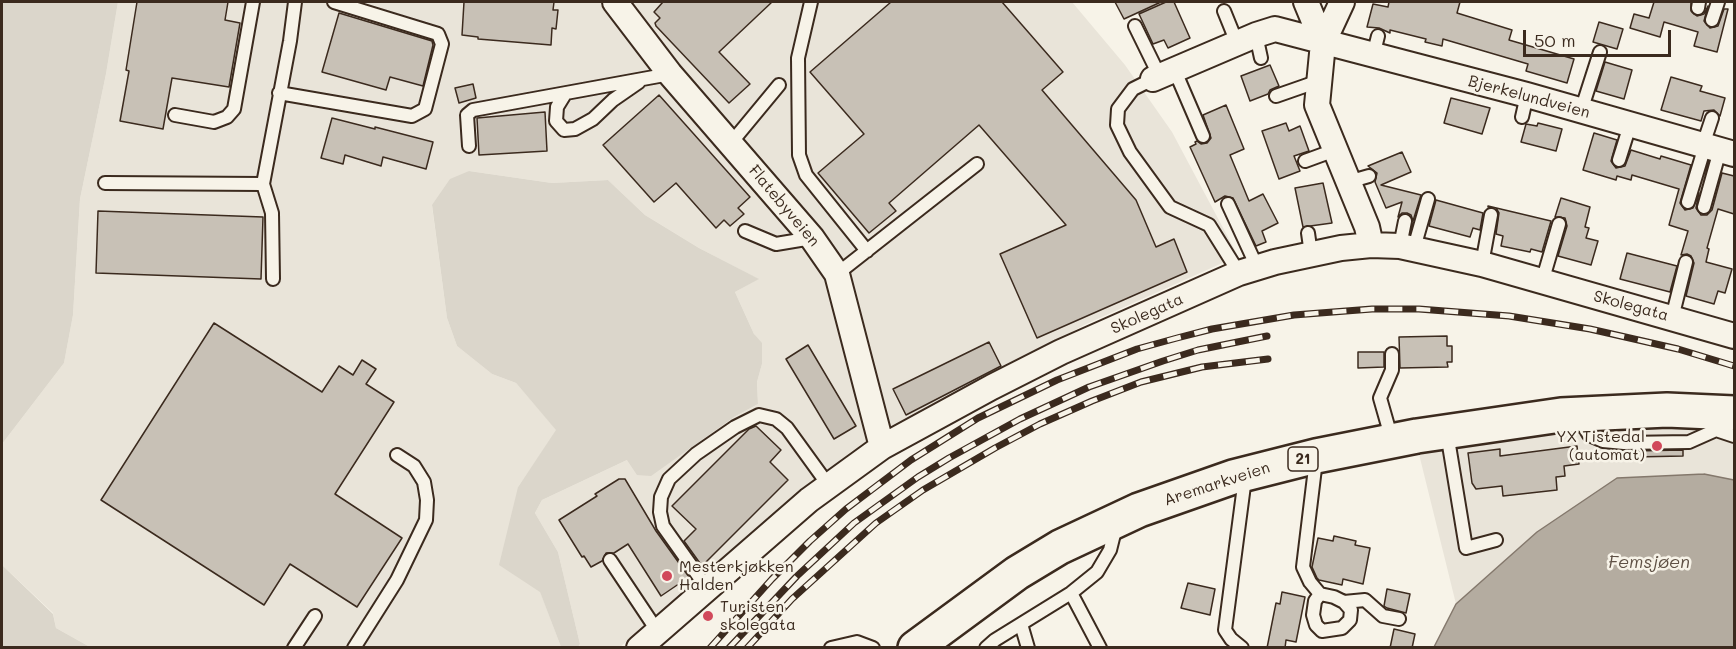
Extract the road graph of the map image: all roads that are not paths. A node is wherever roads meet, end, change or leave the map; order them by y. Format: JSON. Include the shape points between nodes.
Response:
{"nodes":[{"id":1,"x":253,"y":2,"type":"edge"},
{"id":2,"x":295,"y":2,"type":"edge"},
{"id":3,"x":334,"y":2,"type":"edge"},
{"id":4,"x":811,"y":2,"type":"edge"},
{"id":5,"x":1306,"y":2,"type":"edge"},
{"id":6,"x":1342,"y":2,"type":"edge"},
{"id":7,"x":1718,"y":2,"type":"edge"},
{"id":8,"x":623,"y":5,"type":"edge"},
{"id":9,"x":1224,"y":11,"type":"dead end"},
{"id":10,"x":1712,"y":20,"type":"dead end"},
{"id":11,"x":1135,"y":26,"type":"dead end"},
{"id":12,"x":1246,"y":39,"type":"junction"},
{"id":13,"x":1323,"y":43,"type":"junction"},
{"id":14,"x":1600,"y":52,"type":"dead end"},
{"id":15,"x":1261,"y":58,"type":"dead end"},
{"id":16,"x":669,"y":74,"type":"junction"},
{"id":17,"x":1163,"y":76,"type":"junction"},
{"id":18,"x":643,"y":79,"type":"junction"},
{"id":19,"x":1319,"y":81,"type":"junction"},
{"id":20,"x":779,"y":85,"type":"dead end"},
{"id":21,"x":279,"y":93,"type":"junction"},
{"id":22,"x":565,"y":94,"type":"junction"},
{"id":23,"x":1276,"y":96,"type":"dead end"},
{"id":24,"x":1581,"y":111,"type":"junction"},
{"id":25,"x":175,"y":115,"type":"dead end"},
{"id":26,"x":1712,"y":118,"type":"dead end"},
{"id":27,"x":1630,"y":125,"type":"junction"},
{"id":28,"x":1203,"y":136,"type":"dead end"},
{"id":29,"x":731,"y":143,"type":"junction"},
{"id":30,"x":469,"y":146,"type":"dead end"},
{"id":31,"x":1716,"y":149,"type":"edge"},
{"id":32,"x":1335,"y":150,"type":"junction"},
{"id":33,"x":1619,"y":160,"type":"dead end"},
{"id":34,"x":1305,"y":161,"type":"dead end"},
{"id":35,"x":977,"y":164,"type":"dead end"},
{"id":36,"x":105,"y":183,"type":"dead end"},
{"id":37,"x":263,"y":184,"type":"junction"},
{"id":38,"x":1428,"y":199,"type":"dead end"},
{"id":39,"x":1688,"y":202,"type":"dead end"},
{"id":40,"x":1228,"y":204,"type":"dead end"},
{"id":41,"x":1704,"y":207,"type":"dead end"},
{"id":42,"x":1491,"y":216,"type":"dead end"},
{"id":43,"x":1405,"y":221,"type":"dead end"},
{"id":44,"x":1559,"y":224,"type":"dead end"},
{"id":45,"x":745,"y":231,"type":"dead end"},
{"id":46,"x":812,"y":238,"type":"junction"},
{"id":47,"x":1371,"y":245,"type":"junction"},
{"id":48,"x":1407,"y":247,"type":"junction"},
{"id":49,"x":867,"y":251,"type":"junction"},
{"id":50,"x":1686,"y":262,"type":"dead end"},
{"id":51,"x":1482,"y":264,"type":"junction"},
{"id":52,"x":1248,"y":270,"type":"junction"},
{"id":53,"x":837,"y":274,"type":"junction"},
{"id":54,"x":273,"y":279,"type":"dead end"},
{"id":55,"x":1542,"y":282,"type":"junction"},
{"id":56,"x":1672,"y":318,"type":"junction"},
{"id":57,"x":1734,"y":336,"type":"edge"},
{"id":58,"x":1392,"y":354,"type":"dead end"},
{"id":59,"x":1728,"y":423,"type":"edge"},
{"id":60,"x":1447,"y":432,"type":"junction"},
{"id":61,"x":1393,"y":441,"type":"junction"},
{"id":62,"x":882,"y":447,"type":"junction"},
{"id":63,"x":397,"y":455,"type":"dead end"},
{"id":64,"x":1317,"y":456,"type":"junction"},
{"id":65,"x":1246,"y":473,"type":"junction"},
{"id":66,"x":830,"y":486,"type":"junction"},
{"id":67,"x":1118,"y":519,"type":"junction"},
{"id":68,"x":1496,"y":540,"type":"dead end"},
{"id":69,"x":610,"y":560,"type":"dead end"},
{"id":70,"x":707,"y":588,"type":"junction"},
{"id":71,"x":1071,"y":593,"type":"junction"},
{"id":72,"x":1320,"y":594,"type":"junction"},
{"id":73,"x":1344,"y":602,"type":"junction"},
{"id":74,"x":315,"y":616,"type":"dead end"},
{"id":75,"x":1399,"y":619,"type":"dead end"},
{"id":76,"x":1021,"y":624,"type":"junction"},
{"id":77,"x":658,"y":632,"type":"junction"},
{"id":78,"x":294,"y":648,"type":"edge"},
{"id":79,"x":354,"y":648,"type":"edge"},
{"id":80,"x":639,"y":648,"type":"edge"},
{"id":81,"x":831,"y":648,"type":"edge"},
{"id":82,"x":873,"y":648,"type":"edge"},
{"id":83,"x":915,"y":648,"type":"edge"},
{"id":84,"x":986,"y":648,"type":"edge"},
{"id":85,"x":1028,"y":648,"type":"edge"},
{"id":86,"x":1100,"y":648,"type":"edge"},
{"id":87,"x":1242,"y":648,"type":"edge"}],
"edges":[{"from":1,"to":25,"type":"lane","via":[[234,109],[214,122]]},
{"from":2,"to":21,"type":"lane"},
{"from":3,"to":21,"type":"lane","via":[[438,34],[442,44],[425,109],[412,116]]},
{"from":4,"to":49,"type":"lane","via":[[798,58],[799,154],[807,175]]},
{"from":5,"to":13,"type":"street"},
{"from":6,"to":13,"type":"street"},
{"from":7,"to":10,"type":"lane"},
{"from":8,"to":16,"type":"street","name":"Flatebyveien"},
{"from":9,"to":12,"type":"lane"},
{"from":11,"to":17,"type":"lane"},
{"from":12,"to":13,"type":"street","name":"Bjerkelundveien","via":[[1275,29]]},
{"from":12,"to":15,"type":"lane"},
{"from":12,"to":17,"type":"street","name":"Bjerkelundveien"},
{"from":13,"to":19,"type":"street"},
{"from":13,"to":24,"type":"street","name":"Bjerkelundveien","via":[[1375,46],[1530,100]]},
{"from":14,"to":24,"type":"lane"},
{"from":16,"to":18,"type":"lane"},
{"from":16,"to":29,"type":"street","name":"Flatebyveien"},
{"from":17,"to":28,"type":"lane"},
{"from":17,"to":52,"type":"lane","via":[[1133,89],[1118,109],[1118,125],[1130,152],[1170,207],[1209,225]]},
{"from":18,"to":22,"type":"lane"},
{"from":18,"to":22,"type":"lane","via":[[575,129],[564,130],[556,121],[557,107]]},
{"from":19,"to":23,"type":"lane"},
{"from":19,"to":32,"type":"street","via":[[1317,105]]},
{"from":20,"to":29,"type":"lane"},
{"from":21,"to":37,"type":"lane"},
{"from":22,"to":30,"type":"lane","via":[[473,110],[467,116]]},
{"from":24,"to":27,"type":"street","name":"Bjerkelundveien"},
{"from":26,"to":31,"type":"lane"},
{"from":27,"to":31,"type":"street","name":"Bjerkelundveien"},
{"from":27,"to":33,"type":"lane"},
{"from":29,"to":46,"type":"street","name":"Flatebyveien"},
{"from":31,"to":39,"type":"lane"},
{"from":31,"to":41,"type":"lane"},
{"from":32,"to":34,"type":"lane"},
{"from":32,"to":47,"type":"street","via":[[1358,179]]},
{"from":35,"to":49,"type":"lane"},
{"from":36,"to":37,"type":"lane"},
{"from":37,"to":54,"type":"lane","via":[[272,213]]},
{"from":38,"to":48,"type":"lane"},
{"from":40,"to":52,"type":"lane"},
{"from":42,"to":51,"type":"lane"},
{"from":43,"to":48,"type":"lane"},
{"from":44,"to":55,"type":"lane"},
{"from":45,"to":46,"type":"lane","via":[[777,244]]},
{"from":46,"to":53,"type":"street","name":"Flatebyveien"},
{"from":47,"to":48,"type":"street","name":"Skolegata"},
{"from":47,"to":52,"type":"street","name":"Skolegata","via":[[1309,243]]},
{"from":48,"to":51,"type":"street","name":"Skolegata"},
{"from":49,"to":53,"type":"lane"},
{"from":50,"to":56,"type":"lane"},
{"from":51,"to":55,"type":"street","name":"Skolegata"},
{"from":52,"to":62,"type":"street","name":"Skolegata","via":[[1061,352]]},
{"from":53,"to":62,"type":"street","name":"Flatebyveien"},
{"from":55,"to":56,"type":"street","name":"Skolegata"},
{"from":56,"to":57,"type":"street","name":"Skolegata"},
{"from":58,"to":61,"type":"lane","via":[[1392,370],[1380,398]]},
{"from":59,"to":60,"type":"main road","name":"Aremarkveien","number":"21","via":[[1667,410],[1576,414]]},
{"from":60,"to":61,"type":"main road","name":"Aremarkveien","number":"21"},
{"from":60,"to":68,"type":"lane","via":[[1466,548]]},
{"from":61,"to":64,"type":"main road","name":"Aremarkveien","number":"21"},
{"from":62,"to":66,"type":"street","name":"Skolegata"},
{"from":63,"to":79,"type":"lane","via":[[414,466],[424,482],[426,520],[397,580]]},
{"from":64,"to":65,"type":"main road","name":"Aremarkveien","number":"21"},
{"from":64,"to":72,"type":"lane","via":[[1303,567]]},
{"from":65,"to":67,"type":"main road","name":"Aremarkveien","number":"21"},
{"from":65,"to":87,"type":"lane","via":[[1225,630]]},
{"from":66,"to":70,"type":"street","name":"Skolegata"},
{"from":66,"to":70,"type":"lane","via":[[788,428],[776,419],[759,415],[696,454],[669,479],[660,512],[663,526]]},
{"from":67,"to":71,"type":"lane","via":[[1110,550],[1097,572]]},
{"from":67,"to":83,"type":"main road","name":"Aremarkveien","number":"21","via":[[1017,573]]},
{"from":69,"to":77,"type":"lane"},
{"from":70,"to":77,"type":"street","name":"Skolegata"},
{"from":71,"to":76,"type":"lane"},
{"from":71,"to":86,"type":"lane"},
{"from":72,"to":73,"type":"lane"},
{"from":72,"to":73,"type":"lane","via":[[1313,615],[1322,631],[1342,628],[1350,620],[1351,610]]},
{"from":73,"to":75,"type":"lane","via":[[1365,600],[1383,616]]},
{"from":74,"to":78,"type":"lane"},
{"from":76,"to":84,"type":"lane"},
{"from":76,"to":85,"type":"lane"},
{"from":77,"to":80,"type":"street","name":"Skolegata"},
{"from":81,"to":82,"type":"lane","via":[[857,642]]}]}
